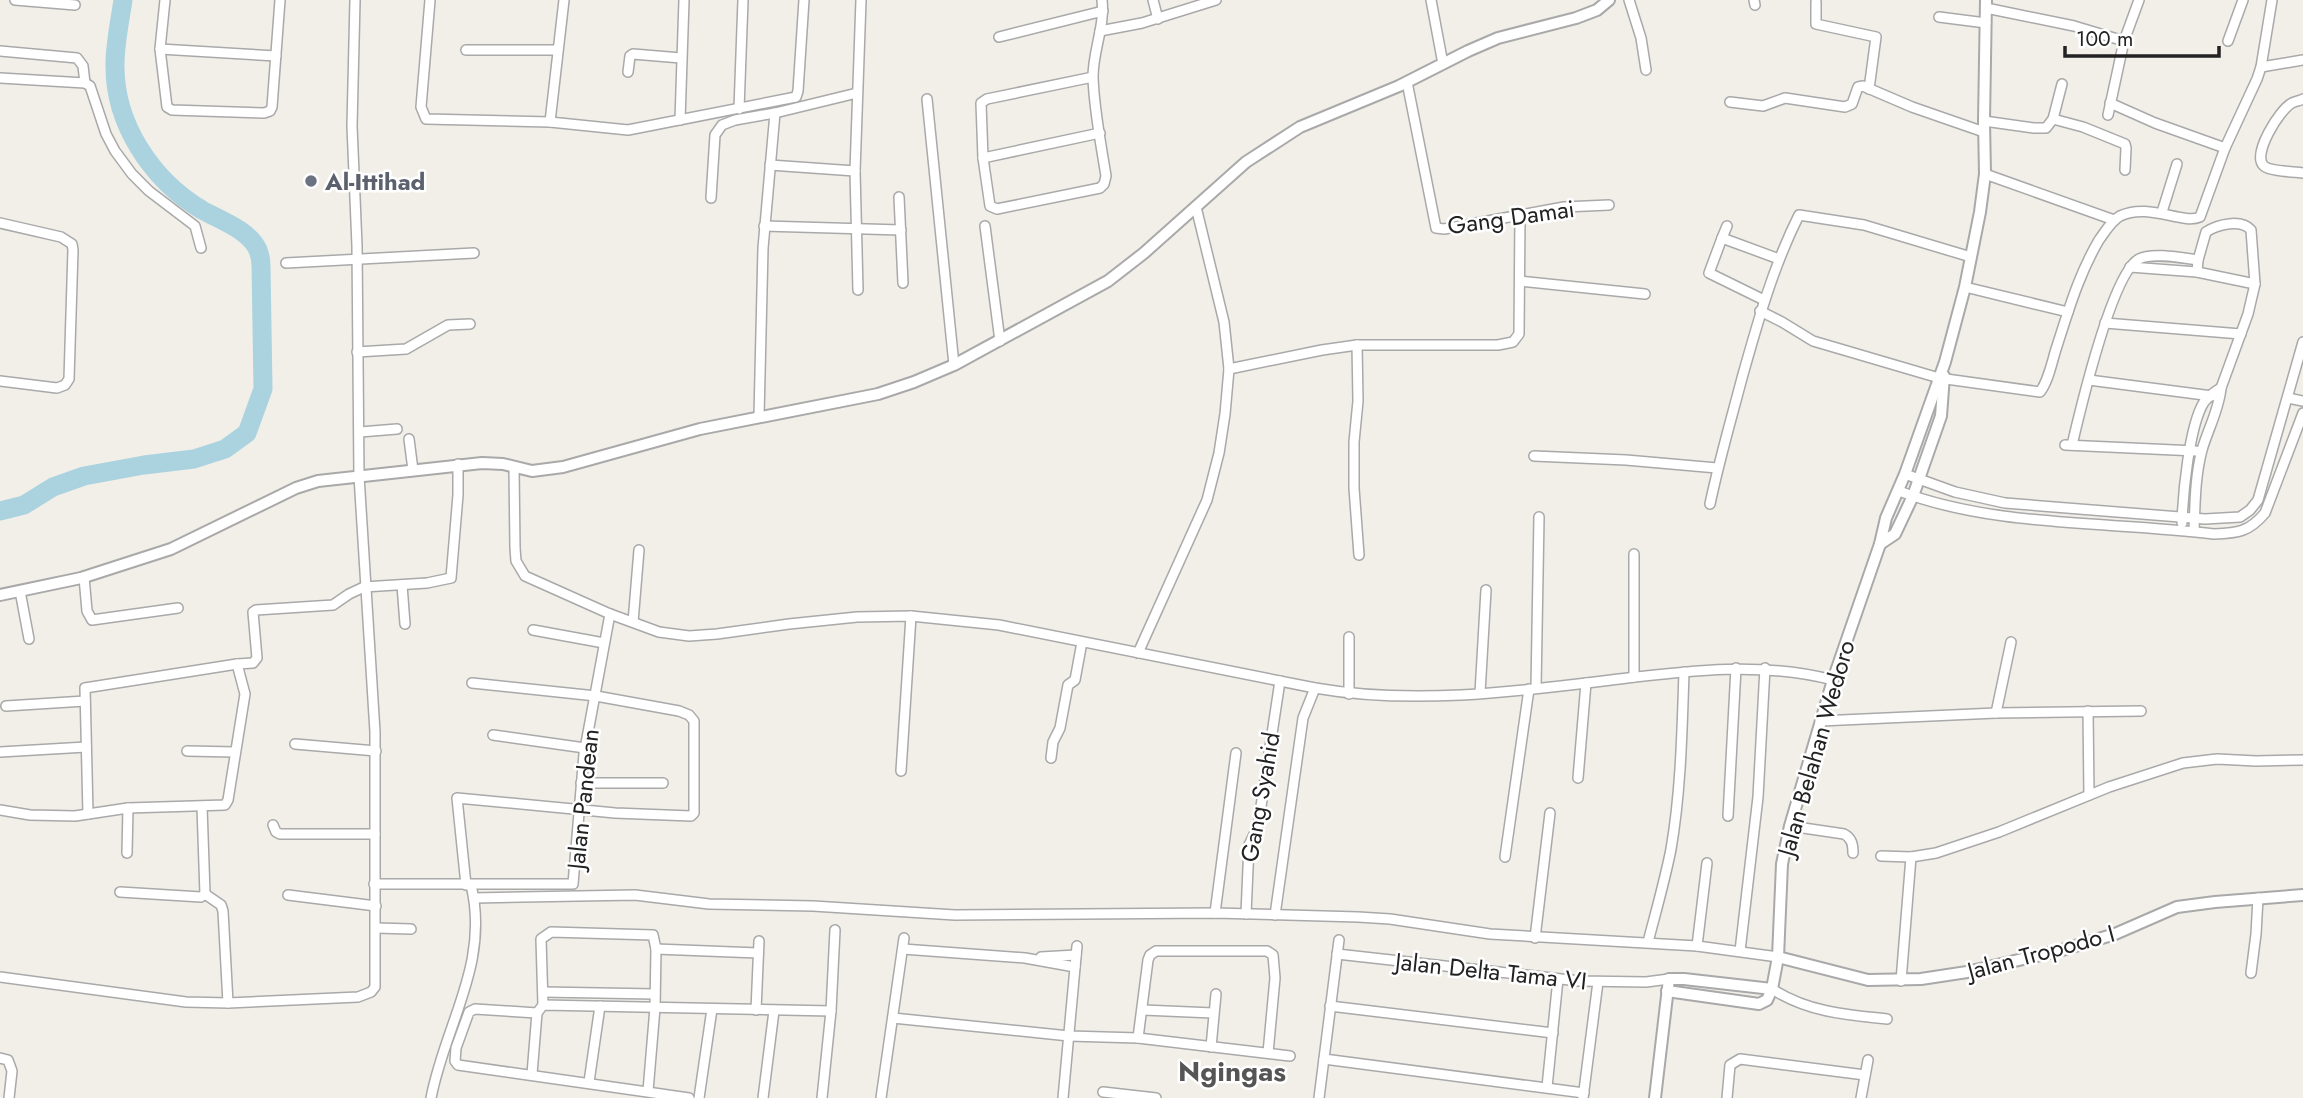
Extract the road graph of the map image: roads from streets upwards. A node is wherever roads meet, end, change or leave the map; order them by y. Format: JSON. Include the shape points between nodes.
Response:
{"nodes":[{"id":1,"x":15,"y":0,"type":"edge"},
{"id":2,"x":165,"y":0,"type":"edge"},
{"id":3,"x":280,"y":0,"type":"edge"},
{"id":4,"x":355,"y":0,"type":"edge"},
{"id":5,"x":430,"y":0,"type":"edge"},
{"id":6,"x":564,"y":0,"type":"edge"},
{"id":7,"x":684,"y":0,"type":"edge"},
{"id":8,"x":743,"y":0,"type":"edge"},
{"id":9,"x":804,"y":0,"type":"edge"},
{"id":10,"x":861,"y":0,"type":"edge"},
{"id":11,"x":1102,"y":0,"type":"edge"},
{"id":12,"x":1153,"y":0,"type":"edge"},
{"id":13,"x":1216,"y":0,"type":"edge"},
{"id":14,"x":1431,"y":0,"type":"edge"},
{"id":15,"x":1609,"y":0,"type":"edge"},
{"id":16,"x":1629,"y":0,"type":"edge"},
{"id":17,"x":2139,"y":0,"type":"edge"},
{"id":18,"x":2243,"y":0,"type":"edge"},
{"id":19,"x":2272,"y":0,"type":"edge"},
{"id":20,"x":1816,"y":2,"type":"dead end"},
{"id":21,"x":1986,"y":4,"type":"edge"},
{"id":22,"x":75,"y":5,"type":"dead end"},
{"id":23,"x":1103,"y":11,"type":"junction"},
{"id":24,"x":1938,"y":17,"type":"dead end"},
{"id":25,"x":1158,"y":19,"type":"junction"},
{"id":26,"x":1986,"y":23,"type":"junction"},
{"id":27,"x":1101,"y":31,"type":"junction"},
{"id":28,"x":999,"y":37,"type":"dead end"},
{"id":29,"x":2124,"y":41,"type":"junction"},
{"id":30,"x":2228,"y":41,"type":"dead end"},
{"id":31,"x":160,"y":49,"type":"junction"},
{"id":32,"x":466,"y":50,"type":"dead end"},
{"id":33,"x":557,"y":50,"type":"junction"},
{"id":34,"x":0,"y":51,"type":"edge"},
{"id":35,"x":276,"y":57,"type":"junction"},
{"id":36,"x":681,"y":58,"type":"junction"},
{"id":37,"x":2303,"y":60,"type":"edge"},
{"id":38,"x":1443,"y":64,"type":"junction"},
{"id":39,"x":2261,"y":66,"type":"junction"},
{"id":40,"x":1646,"y":70,"type":"dead end"},
{"id":41,"x":628,"y":72,"type":"dead end"},
{"id":42,"x":1094,"y":77,"type":"junction"},
{"id":43,"x":0,"y":78,"type":"edge"},
{"id":44,"x":1407,"y":82,"type":"junction"},
{"id":45,"x":85,"y":83,"type":"junction"},
{"id":46,"x":2062,"y":84,"type":"dead end"},
{"id":47,"x":1870,"y":89,"type":"junction"},
{"id":48,"x":857,"y":93,"type":"junction"},
{"id":49,"x":927,"y":99,"type":"dead end"},
{"id":50,"x":2303,"y":99,"type":"edge"},
{"id":51,"x":1730,"y":102,"type":"dead end"},
{"id":52,"x":2292,"y":102,"type":"junction"},
{"id":53,"x":2110,"y":103,"type":"junction"},
{"id":54,"x":2303,"y":108,"type":"edge"},
{"id":55,"x":739,"y":109,"type":"junction"},
{"id":56,"x":775,"y":113,"type":"junction"},
{"id":57,"x":2108,"y":115,"type":"dead end"},
{"id":58,"x":2053,"y":119,"type":"junction"},
{"id":59,"x":680,"y":120,"type":"junction"},
{"id":60,"x":550,"y":122,"type":"junction"},
{"id":61,"x":1984,"y":127,"type":"junction"},
{"id":62,"x":1100,"y":133,"type":"junction"},
{"id":63,"x":2225,"y":148,"type":"junction"},
{"id":64,"x":983,"y":158,"type":"junction"},
{"id":65,"x":2177,"y":164,"type":"dead end"},
{"id":66,"x":770,"y":165,"type":"junction"},
{"id":67,"x":2125,"y":170,"type":"dead end"},
{"id":68,"x":855,"y":171,"type":"junction"},
{"id":69,"x":2303,"y":173,"type":"edge"},
{"id":70,"x":1985,"y":174,"type":"junction"},
{"id":71,"x":899,"y":197,"type":"dead end"},
{"id":72,"x":712,"y":198,"type":"dead end"},
{"id":73,"x":1609,"y":205,"type":"dead end"},
{"id":74,"x":1196,"y":208,"type":"junction"},
{"id":75,"x":2162,"y":212,"type":"junction"},
{"id":76,"x":1520,"y":215,"type":"junction"},
{"id":77,"x":2114,"y":220,"type":"junction"},
{"id":78,"x":0,"y":223,"type":"edge"},
{"id":79,"x":764,"y":226,"type":"junction"},
{"id":80,"x":985,"y":226,"type":"dead end"},
{"id":81,"x":1727,"y":226,"type":"dead end"},
{"id":82,"x":856,"y":229,"type":"junction"},
{"id":83,"x":901,"y":230,"type":"junction"},
{"id":84,"x":1722,"y":238,"type":"junction"},
{"id":85,"x":201,"y":248,"type":"dead end"},
{"id":86,"x":474,"y":253,"type":"dead end"},
{"id":87,"x":1971,"y":257,"type":"junction"},
{"id":88,"x":357,"y":258,"type":"junction"},
{"id":89,"x":1779,"y":259,"type":"junction"},
{"id":90,"x":2198,"y":260,"type":"junction"},
{"id":91,"x":286,"y":264,"type":"dead end"},
{"id":92,"x":2130,"y":267,"type":"junction"},
{"id":93,"x":2197,"y":272,"type":"junction"},
{"id":94,"x":1520,"y":281,"type":"junction"},
{"id":95,"x":903,"y":283,"type":"dead end"},
{"id":96,"x":2255,"y":284,"type":"junction"},
{"id":97,"x":1965,"y":288,"type":"junction"},
{"id":98,"x":858,"y":290,"type":"dead end"},
{"id":99,"x":1645,"y":295,"type":"dead end"},
{"id":100,"x":1763,"y":300,"type":"junction"},
{"id":101,"x":1760,"y":311,"type":"junction"},
{"id":102,"x":2068,"y":312,"type":"junction"},
{"id":103,"x":2105,"y":323,"type":"junction"},
{"id":104,"x":470,"y":324,"type":"dead end"},
{"id":105,"x":2241,"y":334,"type":"junction"},
{"id":106,"x":1000,"y":341,"type":"junction"},
{"id":107,"x":2303,"y":342,"type":"edge"},
{"id":108,"x":1357,"y":345,"type":"junction"},
{"id":109,"x":357,"y":352,"type":"junction"},
{"id":110,"x":954,"y":365,"type":"junction"},
{"id":111,"x":1228,"y":369,"type":"junction"},
{"id":112,"x":1941,"y":379,"type":"junction"},
{"id":113,"x":2089,"y":380,"type":"junction"},
{"id":114,"x":0,"y":382,"type":"edge"},
{"id":115,"x":2221,"y":388,"type":"junction"},
{"id":116,"x":2210,"y":395,"type":"junction"},
{"id":117,"x":1938,"y":398,"type":"junction"},
{"id":118,"x":2220,"y":400,"type":"junction"},
{"id":119,"x":2303,"y":401,"type":"edge"},
{"id":120,"x":2287,"y":402,"type":"junction"},
{"id":121,"x":2303,"y":411,"type":"edge"},
{"id":122,"x":759,"y":416,"type":"junction"},
{"id":123,"x":397,"y":429,"type":"dead end"},
{"id":124,"x":360,"y":432,"type":"junction"},
{"id":125,"x":409,"y":439,"type":"dead end"},
{"id":126,"x":2191,"y":450,"type":"junction"},
{"id":127,"x":2202,"y":452,"type":"junction"},
{"id":128,"x":1534,"y":456,"type":"dead end"},
{"id":129,"x":458,"y":464,"type":"junction"},
{"id":130,"x":514,"y":468,"type":"junction"},
{"id":131,"x":1717,"y":468,"type":"junction"},
{"id":132,"x":413,"y":470,"type":"junction"},
{"id":133,"x":1905,"y":474,"type":"junction"},
{"id":134,"x":359,"y":476,"type":"junction"},
{"id":135,"x":1919,"y":480,"type":"junction"},
{"id":136,"x":1899,"y":491,"type":"junction"},
{"id":137,"x":1913,"y":496,"type":"junction"},
{"id":138,"x":1710,"y":503,"type":"dead end"},
{"id":139,"x":1539,"y":517,"type":"dead end"},
{"id":140,"x":2182,"y":517,"type":"junction"},
{"id":141,"x":2194,"y":518,"type":"junction"},
{"id":142,"x":2182,"y":530,"type":"junction"},
{"id":143,"x":2194,"y":531,"type":"junction"},
{"id":144,"x":1880,"y":544,"type":"junction"},
{"id":145,"x":639,"y":550,"type":"dead end"},
{"id":146,"x":1634,"y":554,"type":"dead end"},
{"id":147,"x":1359,"y":555,"type":"dead end"},
{"id":148,"x":84,"y":577,"type":"junction"},
{"id":149,"x":402,"y":585,"type":"junction"},
{"id":150,"x":364,"y":587,"type":"junction"},
{"id":151,"x":1486,"y":590,"type":"dead end"},
{"id":152,"x":20,"y":591,"type":"junction"},
{"id":153,"x":0,"y":595,"type":"edge"},
{"id":154,"x":178,"y":608,"type":"dead end"},
{"id":155,"x":610,"y":614,"type":"junction"},
{"id":156,"x":911,"y":616,"type":"junction"},
{"id":157,"x":633,"y":622,"type":"junction"},
{"id":158,"x":405,"y":624,"type":"dead end"},
{"id":159,"x":533,"y":630,"type":"dead end"},
{"id":160,"x":1349,"y":637,"type":"dead end"},
{"id":161,"x":29,"y":639,"type":"dead end"},
{"id":162,"x":1082,"y":642,"type":"junction"},
{"id":163,"x":2011,"y":642,"type":"dead end"},
{"id":164,"x":604,"y":643,"type":"junction"},
{"id":165,"x":1138,"y":653,"type":"junction"},
{"id":166,"x":237,"y":664,"type":"junction"},
{"id":167,"x":1736,"y":668,"type":"junction"},
{"id":168,"x":1765,"y":668,"type":"junction"},
{"id":169,"x":1684,"y":672,"type":"junction"},
{"id":170,"x":1634,"y":677,"type":"junction"},
{"id":171,"x":1833,"y":680,"type":"junction"},
{"id":172,"x":1280,"y":681,"type":"junction"},
{"id":173,"x":472,"y":683,"type":"dead end"},
{"id":174,"x":1586,"y":683,"type":"junction"},
{"id":175,"x":1315,"y":688,"type":"junction"},
{"id":176,"x":1533,"y":688,"type":"junction"},
{"id":177,"x":1480,"y":693,"type":"junction"},
{"id":178,"x":1349,"y":694,"type":"junction"},
{"id":179,"x":596,"y":696,"type":"junction"},
{"id":180,"x":85,"y":701,"type":"junction"},
{"id":181,"x":6,"y":706,"type":"dead end"},
{"id":182,"x":2088,"y":710,"type":"junction"},
{"id":183,"x":2141,"y":710,"type":"dead end"},
{"id":184,"x":1996,"y":713,"type":"junction"},
{"id":185,"x":1820,"y":721,"type":"junction"},
{"id":186,"x":492,"y":736,"type":"dead end"},
{"id":187,"x":295,"y":744,"type":"dead end"},
{"id":188,"x":86,"y":747,"type":"junction"},
{"id":189,"x":585,"y":748,"type":"junction"},
{"id":190,"x":187,"y":751,"type":"dead end"},
{"id":191,"x":376,"y":751,"type":"junction"},
{"id":192,"x":0,"y":752,"type":"edge"},
{"id":193,"x":235,"y":752,"type":"junction"},
{"id":194,"x":1236,"y":753,"type":"dead end"},
{"id":195,"x":1051,"y":758,"type":"dead end"},
{"id":196,"x":2303,"y":760,"type":"edge"},
{"id":197,"x":901,"y":771,"type":"dead end"},
{"id":198,"x":1578,"y":778,"type":"dead end"},
{"id":199,"x":581,"y":783,"type":"junction"},
{"id":200,"x":663,"y":783,"type":"dead end"},
{"id":201,"x":2089,"y":795,"type":"junction"},
{"id":202,"x":202,"y":807,"type":"junction"},
{"id":203,"x":128,"y":808,"type":"junction"},
{"id":204,"x":0,"y":810,"type":"edge"},
{"id":205,"x":579,"y":810,"type":"junction"},
{"id":206,"x":1549,"y":813,"type":"dead end"},
{"id":207,"x":88,"y":814,"type":"junction"},
{"id":208,"x":1728,"y":816,"type":"dead end"},
{"id":209,"x":272,"y":825,"type":"dead end"},
{"id":210,"x":1790,"y":826,"type":"junction"},
{"id":211,"x":375,"y":834,"type":"junction"},
{"id":212,"x":127,"y":853,"type":"dead end"},
{"id":213,"x":1853,"y":853,"type":"dead end"},
{"id":214,"x":1881,"y":856,"type":"dead end"},
{"id":215,"x":1505,"y":857,"type":"dead end"},
{"id":216,"x":1911,"y":857,"type":"junction"},
{"id":217,"x":1707,"y":863,"type":"dead end"},
{"id":218,"x":374,"y":884,"type":"junction"},
{"id":219,"x":465,"y":885,"type":"junction"},
{"id":220,"x":120,"y":892,"type":"dead end"},
{"id":221,"x":205,"y":894,"type":"junction"},
{"id":222,"x":288,"y":895,"type":"dead end"},
{"id":223,"x":2303,"y":895,"type":"edge"},
{"id":224,"x":474,"y":898,"type":"junction"},
{"id":225,"x":2258,"y":898,"type":"junction"},
{"id":226,"x":376,"y":905,"type":"junction"},
{"id":227,"x":1214,"y":913,"type":"junction"},
{"id":228,"x":1246,"y":914,"type":"junction"},
{"id":229,"x":1275,"y":915,"type":"junction"},
{"id":230,"x":376,"y":928,"type":"junction"},
{"id":231,"x":411,"y":929,"type":"dead end"},
{"id":232,"x":835,"y":930,"type":"dead end"},
{"id":233,"x":1535,"y":937,"type":"junction"},
{"id":234,"x":904,"y":938,"type":"dead end"},
{"id":235,"x":1339,"y":940,"type":"dead end"},
{"id":236,"x":759,"y":941,"type":"dead end"},
{"id":237,"x":1648,"y":942,"type":"junction"},
{"id":238,"x":1697,"y":946,"type":"junction"},
{"id":239,"x":656,"y":949,"type":"junction"},
{"id":240,"x":903,"y":949,"type":"junction"},
{"id":241,"x":1740,"y":951,"type":"junction"},
{"id":242,"x":758,"y":953,"type":"junction"},
{"id":243,"x":1337,"y":954,"type":"junction"},
{"id":244,"x":1778,"y":957,"type":"junction"},
{"id":245,"x":1025,"y":958,"type":"junction"},
{"id":246,"x":1075,"y":967,"type":"junction"},
{"id":247,"x":2251,"y":973,"type":"dead end"},
{"id":248,"x":0,"y":977,"type":"edge"},
{"id":249,"x":1558,"y":979,"type":"junction"},
{"id":250,"x":1901,"y":981,"type":"junction"},
{"id":251,"x":1598,"y":982,"type":"junction"},
{"id":252,"x":1668,"y":985,"type":"junction"},
{"id":253,"x":1772,"y":989,"type":"junction"},
{"id":254,"x":543,"y":992,"type":"junction"},
{"id":255,"x":655,"y":994,"type":"junction"},
{"id":256,"x":1216,"y":994,"type":"dead end"},
{"id":257,"x":228,"y":1003,"type":"junction"},
{"id":258,"x":600,"y":1006,"type":"junction"},
{"id":259,"x":1330,"y":1006,"type":"junction"},
{"id":260,"x":655,"y":1008,"type":"junction"},
{"id":261,"x":540,"y":1009,"type":"junction"},
{"id":262,"x":712,"y":1009,"type":"junction"},
{"id":263,"x":756,"y":1010,"type":"junction"},
{"id":264,"x":1143,"y":1010,"type":"junction"},
{"id":265,"x":774,"y":1011,"type":"junction"},
{"id":266,"x":831,"y":1012,"type":"junction"},
{"id":267,"x":1213,"y":1013,"type":"junction"},
{"id":268,"x":893,"y":1018,"type":"junction"},
{"id":269,"x":1887,"y":1019,"type":"dead end"},
{"id":270,"x":1553,"y":1033,"type":"junction"},
{"id":271,"x":1069,"y":1036,"type":"junction"},
{"id":272,"x":1138,"y":1038,"type":"junction"},
{"id":273,"x":1211,"y":1047,"type":"junction"},
{"id":274,"x":1268,"y":1053,"type":"junction"},
{"id":275,"x":1290,"y":1056,"type":"dead end"},
{"id":276,"x":0,"y":1058,"type":"edge"},
{"id":277,"x":1324,"y":1059,"type":"junction"},
{"id":278,"x":1868,"y":1060,"type":"dead end"},
{"id":279,"x":532,"y":1074,"type":"junction"},
{"id":280,"x":1865,"y":1075,"type":"junction"},
{"id":281,"x":589,"y":1082,"type":"junction"},
{"id":282,"x":1547,"y":1087,"type":"junction"},
{"id":283,"x":648,"y":1091,"type":"junction"},
{"id":284,"x":1103,"y":1092,"type":"dead end"},
{"id":285,"x":1584,"y":1095,"type":"edge"},
{"id":286,"x":1125,"y":1096,"type":"edge"},
{"id":287,"x":9,"y":1098,"type":"edge"},
{"id":288,"x":431,"y":1098,"type":"edge"},
{"id":289,"x":688,"y":1098,"type":"edge"},
{"id":290,"x":699,"y":1098,"type":"edge"},
{"id":291,"x":763,"y":1098,"type":"edge"},
{"id":292,"x":822,"y":1098,"type":"edge"},
{"id":293,"x":881,"y":1098,"type":"edge"},
{"id":294,"x":1063,"y":1098,"type":"edge"},
{"id":295,"x":1156,"y":1098,"type":"edge"},
{"id":296,"x":1319,"y":1098,"type":"edge"},
{"id":297,"x":1655,"y":1098,"type":"edge"},
{"id":298,"x":1727,"y":1098,"type":"edge"},
{"id":299,"x":1861,"y":1098,"type":"edge"}],
"edges":[{"from":1,"to":22,"type":"street"},
{"from":2,"to":31,"type":"street"},
{"from":3,"to":35,"type":"street"},
{"from":4,"to":88,"type":"street","via":[[352,126]]},
{"from":5,"to":60,"type":"street","via":[[421,107],[424,117],[430,121]]},
{"from":6,"to":33,"type":"street"},
{"from":7,"to":36,"type":"street"},
{"from":8,"to":55,"type":"street"},
{"from":9,"to":55,"type":"street","via":[[796,97]]},
{"from":10,"to":48,"type":"street"},
{"from":11,"to":23,"type":"street"},
{"from":12,"to":25,"type":"street"},
{"from":13,"to":25,"type":"street"},
{"from":14,"to":38,"type":"street"},
{"from":15,"to":38,"type":"street","via":[[1589,14],[1498,38]]},
{"from":16,"to":40,"type":"street"},
{"from":17,"to":29,"type":"street"},
{"from":18,"to":30,"type":"street"},
{"from":19,"to":39,"type":"street"},
{"from":20,"to":47,"type":"street","via":[[1816,24],[1876,37]]},
{"from":21,"to":26,"type":"street","name":"Jalan Belahan Wedoro"},
{"from":21,"to":29,"type":"street"},
{"from":23,"to":27,"type":"street"},
{"from":23,"to":28,"type":"street"},
{"from":24,"to":26,"type":"street"},
{"from":25,"to":27,"type":"street"},
{"from":26,"to":61,"type":"street","name":"Jalan Belahan Wedoro"},
{"from":27,"to":42,"type":"street"},
{"from":29,"to":53,"type":"street"},
{"from":31,"to":35,"type":"street"},
{"from":31,"to":35,"type":"street","via":[[165,103],[172,110],[270,111]]},
{"from":32,"to":33,"type":"street"},
{"from":33,"to":60,"type":"street"},
{"from":34,"to":45,"type":"street","via":[[77,58]]},
{"from":36,"to":41,"type":"street","via":[[633,54]]},
{"from":36,"to":59,"type":"street"},
{"from":37,"to":39,"type":"street"},
{"from":38,"to":44,"type":"street"},
{"from":39,"to":63,"type":"street"},
{"from":42,"to":62,"type":"street"},
{"from":42,"to":64,"type":"street","via":[[983,101]]},
{"from":43,"to":45,"type":"street"},
{"from":44,"to":74,"type":"street","via":[[1285,135],[1246,162]]},
{"from":44,"to":76,"type":"street","name":"Gang Damai","via":[[1436,228]]},
{"from":45,"to":85,"type":"street","via":[[93,89],[106,134],[131,174],[195,226]]},
{"from":46,"to":58,"type":"street"},
{"from":47,"to":51,"type":"street","via":[[1858,87],[1852,104],[1845,107],[1785,98],[1763,106]]},
{"from":47,"to":61,"type":"street","via":[[1912,107]]},
{"from":48,"to":56,"type":"street"},
{"from":48,"to":68,"type":"street"},
{"from":49,"to":110,"type":"street"},
{"from":50,"to":52,"type":"street"},
{"from":52,"to":54,"type":"street"},
{"from":52,"to":69,"type":"street","via":[[2272,125],[2260,159],[2268,168]]},
{"from":53,"to":57,"type":"street"},
{"from":53,"to":63,"type":"street"},
{"from":55,"to":59,"type":"street"},
{"from":56,"to":66,"type":"street"},
{"from":56,"to":72,"type":"street","via":[[718,128]]},
{"from":58,"to":61,"type":"street","via":[[2043,129]]},
{"from":58,"to":67,"type":"street","via":[[2124,144]]},
{"from":59,"to":60,"type":"street","via":[[628,130]]},
{"from":61,"to":70,"type":"street","name":"Jalan Belahan Wedoro"},
{"from":62,"to":64,"type":"street"},
{"from":62,"to":64,"type":"street","via":[[1106,179],[1100,188],[995,208],[988,200]]},
{"from":63,"to":75,"type":"street","via":[[2200,216],[2192,219]]},
{"from":65,"to":75,"type":"street"},
{"from":66,"to":68,"type":"street"},
{"from":66,"to":79,"type":"street"},
{"from":68,"to":82,"type":"street"},
{"from":70,"to":77,"type":"street"},
{"from":70,"to":87,"type":"street","name":"Jalan Belahan Wedoro"},
{"from":71,"to":83,"type":"street"},
{"from":73,"to":76,"type":"street","name":"Gang Damai"},
{"from":74,"to":106,"type":"street","via":[[1108,281]]},
{"from":74,"to":111,"type":"street","via":[[1224,322]]},
{"from":75,"to":77,"type":"street","via":[[2138,211]]},
{"from":76,"to":94,"type":"street"},
{"from":77,"to":102,"type":"street","via":[[2080,275]]},
{"from":78,"to":114,"type":"street","via":[[61,237],[73,250],[69,379],[58,388]]},
{"from":79,"to":82,"type":"street"},
{"from":79,"to":122,"type":"street"},
{"from":80,"to":106,"type":"street"},
{"from":81,"to":84,"type":"street"},
{"from":82,"to":83,"type":"street"},
{"from":82,"to":98,"type":"street"},
{"from":83,"to":95,"type":"street"},
{"from":84,"to":89,"type":"street"},
{"from":84,"to":100,"type":"street","via":[[1709,273]]},
{"from":86,"to":88,"type":"street"},
{"from":87,"to":89,"type":"street","via":[[1864,225],[1799,215]]},
{"from":87,"to":97,"type":"street","name":"Jalan Belahan Wedoro"},
{"from":88,"to":91,"type":"street"},
{"from":88,"to":109,"type":"street"},
{"from":89,"to":100,"type":"street"},
{"from":90,"to":92,"type":"street","via":[[2150,256]]},
{"from":90,"to":93,"type":"street"},
{"from":90,"to":96,"type":"street","via":[[2203,235],[2209,229],[2244,224],[2251,230]]},
{"from":92,"to":93,"type":"street"},
{"from":92,"to":103,"type":"street"},
{"from":93,"to":96,"type":"street"},
{"from":94,"to":99,"type":"street"},
{"from":94,"to":108,"type":"street","via":[[1519,334],[1509,344]]},
{"from":96,"to":105,"type":"street"},
{"from":97,"to":102,"type":"street"},
{"from":97,"to":112,"type":"street","name":"Jalan Belahan Wedoro"},
{"from":100,"to":101,"type":"street"},
{"from":101,"to":112,"type":"street","via":[[1813,341]]},
{"from":101,"to":131,"type":"street"},
{"from":102,"to":112,"type":"street","via":[[2040,392]]},
{"from":103,"to":105,"type":"street"},
{"from":103,"to":113,"type":"street"},
{"from":104,"to":109,"type":"street","via":[[448,325],[406,349]]},
{"from":105,"to":115,"type":"street"},
{"from":106,"to":110,"type":"street"},
{"from":107,"to":120,"type":"street"},
{"from":108,"to":111,"type":"street"},
{"from":108,"to":147,"type":"street","via":[[1354,466]]},
{"from":109,"to":124,"type":"street"},
{"from":110,"to":122,"type":"street","via":[[878,394]]},
{"from":111,"to":165,"type":"street","via":[[1213,481]]},
{"from":112,"to":117,"type":"street","name":"Jalan Belahan Wedoro"},
{"from":113,"to":116,"type":"street"},
{"from":113,"to":126,"type":"street","via":[[2068,445]]},
{"from":115,"to":116,"type":"street"},
{"from":115,"to":118,"type":"street"},
{"from":116,"to":118,"type":"street"},
{"from":116,"to":126,"type":"street","via":[[2198,415]]},
{"from":117,"to":133,"type":"street","name":"Jalan Belahan Wedoro"},
{"from":117,"to":135,"type":"street","name":"Jalan Belahan Wedoro","via":[[1938,425]]},
{"from":118,"to":127,"type":"street"},
{"from":119,"to":120,"type":"street"},
{"from":120,"to":121,"type":"street"},
{"from":120,"to":141,"type":"street","via":[[2254,506],[2231,519]]},
{"from":121,"to":143,"type":"street","via":[[2265,513],[2255,525],[2239,532]]},
{"from":122,"to":130,"type":"street","via":[[563,467]]},
{"from":123,"to":124,"type":"street"},
{"from":124,"to":134,"type":"street"},
{"from":125,"to":132,"type":"street"},
{"from":126,"to":127,"type":"street"},
{"from":126,"to":140,"type":"street"},
{"from":127,"to":141,"type":"street"},
{"from":128,"to":131,"type":"street"},
{"from":129,"to":130,"type":"street","via":[[494,463]]},
{"from":129,"to":132,"type":"street"},
{"from":129,"to":149,"type":"street","via":[[451,578]]},
{"from":130,"to":155,"type":"street","via":[[515,548],[521,570],[533,580]]},
{"from":131,"to":138,"type":"street"},
{"from":132,"to":134,"type":"street"},
{"from":133,"to":135,"type":"street"},
{"from":133,"to":136,"type":"street","name":"Jalan Belahan Wedoro"},
{"from":134,"to":148,"type":"street","via":[[307,484],[171,549]]},
{"from":134,"to":150,"type":"street"},
{"from":135,"to":137,"type":"street","name":"Jalan Belahan Wedoro"},
{"from":135,"to":140,"type":"street","via":[[2005,503]]},
{"from":136,"to":137,"type":"street"},
{"from":136,"to":144,"type":"street","name":"Jalan Belahan Wedoro"},
{"from":137,"to":142,"type":"street","via":[[2010,517]]},
{"from":137,"to":144,"type":"street","name":"Jalan Belahan Wedoro","via":[[1895,534]]},
{"from":139,"to":176,"type":"street"},
{"from":140,"to":141,"type":"street"},
{"from":140,"to":142,"type":"street"},
{"from":141,"to":143,"type":"street"},
{"from":142,"to":143,"type":"street"},
{"from":144,"to":171,"type":"street","name":"Jalan Belahan Wedoro"},
{"from":145,"to":157,"type":"street"},
{"from":146,"to":170,"type":"street"},
{"from":148,"to":152,"type":"street"},
{"from":148,"to":154,"type":"street","via":[[92,620]]},
{"from":149,"to":150,"type":"street"},
{"from":149,"to":158,"type":"street"},
{"from":150,"to":166,"type":"street","via":[[333,605],[255,610],[257,658],[253,663]]},
{"from":150,"to":191,"type":"street"},
{"from":151,"to":177,"type":"street"},
{"from":152,"to":153,"type":"street"},
{"from":152,"to":161,"type":"street"},
{"from":155,"to":157,"type":"street"},
{"from":155,"to":164,"type":"street","name":"Jalan Pandean"},
{"from":156,"to":157,"type":"street","via":[[845,618],[689,636]]},
{"from":156,"to":162,"type":"street","via":[[999,625]]},
{"from":156,"to":197,"type":"street"},
{"from":159,"to":164,"type":"street"},
{"from":160,"to":178,"type":"street"},
{"from":162,"to":165,"type":"street"},
{"from":162,"to":195,"type":"street"},
{"from":163,"to":184,"type":"street"},
{"from":164,"to":179,"type":"street","name":"Jalan Pandean"},
{"from":165,"to":172,"type":"street"},
{"from":166,"to":180,"type":"street","via":[[87,686]]},
{"from":166,"to":193,"type":"street","via":[[245,694]]},
{"from":167,"to":168,"type":"street"},
{"from":167,"to":169,"type":"street"},
{"from":167,"to":208,"type":"street"},
{"from":168,"to":171,"type":"street"},
{"from":168,"to":241,"type":"street","via":[[1758,797]]},
{"from":169,"to":170,"type":"street"},
{"from":169,"to":237,"type":"street","via":[[1673,833]]},
{"from":170,"to":174,"type":"street"},
{"from":171,"to":185,"type":"street","name":"Jalan Belahan Wedoro"},
{"from":172,"to":175,"type":"street"},
{"from":172,"to":228,"type":"street","name":"Gang Syahid","via":[[1258,825],[1249,845]]},
{"from":173,"to":179,"type":"street"},
{"from":174,"to":176,"type":"street"},
{"from":174,"to":198,"type":"street"},
{"from":175,"to":178,"type":"street"},
{"from":175,"to":229,"type":"street","via":[[1303,718]]},
{"from":176,"to":177,"type":"street"},
{"from":176,"to":215,"type":"street"},
{"from":177,"to":178,"type":"street"},
{"from":179,"to":189,"type":"street","name":"Jalan Pandean"},
{"from":179,"to":205,"type":"street","via":[[679,711],[694,721],[693,816]]},
{"from":180,"to":181,"type":"street"},
{"from":180,"to":188,"type":"street"},
{"from":182,"to":183,"type":"street"},
{"from":182,"to":184,"type":"street"},
{"from":182,"to":201,"type":"street"},
{"from":184,"to":185,"type":"street"},
{"from":185,"to":210,"type":"street","name":"Jalan Belahan Wedoro"},
{"from":186,"to":189,"type":"street"},
{"from":187,"to":191,"type":"street"},
{"from":188,"to":192,"type":"street"},
{"from":188,"to":207,"type":"street"},
{"from":189,"to":199,"type":"street","name":"Jalan Pandean"},
{"from":190,"to":193,"type":"street"},
{"from":191,"to":211,"type":"street"},
{"from":193,"to":202,"type":"street","via":[[227,804]]},
{"from":194,"to":227,"type":"street"},
{"from":196,"to":201,"type":"street","via":[[2197,760]]},
{"from":199,"to":200,"type":"street"},
{"from":199,"to":205,"type":"street","name":"Jalan Pandean"},
{"from":201,"to":216,"type":"street","via":[[1979,839]]},
{"from":202,"to":203,"type":"street"},
{"from":202,"to":221,"type":"street"},
{"from":203,"to":207,"type":"street"},
{"from":203,"to":212,"type":"street"},
{"from":204,"to":207,"type":"street","via":[[30,815]]},
{"from":205,"to":219,"type":"street","name":"Jalan Pandean","via":[[573,884]]},
{"from":205,"to":219,"type":"street","via":[[457,798]]},
{"from":206,"to":233,"type":"street"},
{"from":209,"to":211,"type":"street","via":[[280,834]]},
{"from":210,"to":213,"type":"street","via":[[1849,836]]},
{"from":210,"to":244,"type":"street","name":"Jalan Belahan Wedoro","via":[[1780,890]]},
{"from":211,"to":218,"type":"street"},
{"from":214,"to":216,"type":"street"},
{"from":216,"to":250,"type":"street"},
{"from":217,"to":238,"type":"street"},
{"from":218,"to":219,"type":"street"},
{"from":218,"to":226,"type":"street"},
{"from":219,"to":224,"type":"street"},
{"from":220,"to":221,"type":"street"},
{"from":221,"to":257,"type":"street","via":[[223,911]]},
{"from":222,"to":226,"type":"street"},
{"from":223,"to":225,"type":"street","name":"Jalan Tropodo I"},
{"from":224,"to":227,"type":"street","via":[[635,895],[709,904],[954,915]]},
{"from":224,"to":288,"type":"street","via":[[471,970]]},
{"from":225,"to":247,"type":"street"},
{"from":225,"to":250,"type":"street","name":"Jalan Tropodo I","via":[[2177,907],[2115,934],[2062,950],[1967,972]]},
{"from":226,"to":230,"type":"street"},
{"from":227,"to":228,"type":"street"},
{"from":228,"to":229,"type":"street"},
{"from":229,"to":233,"type":"street","via":[[1390,919]]},
{"from":230,"to":231,"type":"street"},
{"from":230,"to":257,"type":"street","via":[[371,992],[358,997]]},
{"from":232,"to":266,"type":"street"},
{"from":233,"to":237,"type":"street"},
{"from":234,"to":240,"type":"street"},
{"from":235,"to":243,"type":"street"},
{"from":236,"to":242,"type":"street"},
{"from":237,"to":238,"type":"street"},
{"from":238,"to":241,"type":"street"},
{"from":239,"to":242,"type":"street"},
{"from":239,"to":254,"type":"street","via":[[655,938],[648,934],[551,932],[541,939]]},
{"from":239,"to":255,"type":"street"},
{"from":240,"to":245,"type":"street"},
{"from":240,"to":268,"type":"street"},
{"from":241,"to":244,"type":"street"},
{"from":242,"to":263,"type":"street"},
{"from":243,"to":249,"type":"street","name":"Jalan Delta Tama VI"},
{"from":243,"to":259,"type":"street"},
{"from":244,"to":250,"type":"street","name":"Jalan Tropodo I","via":[[1868,980]]},
{"from":244,"to":253,"type":"street","name":"Jalan Belahan Wedoro"},
{"from":245,"to":246,"type":"street"},
{"from":245,"to":246,"type":"street","via":[[1077,951]]},
{"from":246,"to":271,"type":"street"},
{"from":248,"to":257,"type":"street","via":[[186,1002]]},
{"from":249,"to":251,"type":"street","name":"Jalan Delta Tama VI"},
{"from":249,"to":270,"type":"street"},
{"from":251,"to":252,"type":"street","name":"Jalan Delta Tama VI"},
{"from":251,"to":285,"type":"street"},
{"from":252,"to":253,"type":"street","via":[[1684,979]]},
{"from":252,"to":253,"type":"street","via":[[1759,1004]]},
{"from":252,"to":297,"type":"street"},
{"from":253,"to":269,"type":"street","via":[[1816,1009]]},
{"from":254,"to":255,"type":"street"},
{"from":254,"to":261,"type":"street"},
{"from":255,"to":260,"type":"street"},
{"from":256,"to":267,"type":"street"},
{"from":258,"to":260,"type":"street"},
{"from":258,"to":261,"type":"street"},
{"from":258,"to":281,"type":"street"},
{"from":259,"to":270,"type":"street"},
{"from":259,"to":277,"type":"street"},
{"from":260,"to":262,"type":"street"},
{"from":260,"to":283,"type":"street"},
{"from":261,"to":279,"type":"street"},
{"from":261,"to":279,"type":"street","via":[[472,1009],[455,1057],[458,1065]]},
{"from":262,"to":263,"type":"street"},
{"from":262,"to":290,"type":"street"},
{"from":263,"to":265,"type":"street"},
{"from":264,"to":267,"type":"street"},
{"from":264,"to":272,"type":"street"},
{"from":264,"to":274,"type":"street","via":[[1148,960],[1153,952],[1270,952],[1275,978]]},
{"from":265,"to":266,"type":"street"},
{"from":265,"to":291,"type":"street"},
{"from":266,"to":292,"type":"street"},
{"from":267,"to":273,"type":"street"},
{"from":268,"to":271,"type":"street"},
{"from":268,"to":293,"type":"street"},
{"from":270,"to":282,"type":"street"},
{"from":271,"to":272,"type":"street"},
{"from":271,"to":294,"type":"street"},
{"from":272,"to":273,"type":"street"},
{"from":273,"to":274,"type":"street"},
{"from":274,"to":275,"type":"street"},
{"from":276,"to":287,"type":"street","via":[[11,1066]]},
{"from":277,"to":282,"type":"street"},
{"from":277,"to":296,"type":"street"},
{"from":278,"to":280,"type":"street"},
{"from":279,"to":281,"type":"street"},
{"from":280,"to":298,"type":"street","via":[[1740,1059],[1730,1065]]},
{"from":280,"to":299,"type":"street"},
{"from":281,"to":283,"type":"street"},
{"from":282,"to":285,"type":"street"},
{"from":283,"to":289,"type":"street"},
{"from":284,"to":286,"type":"street"},
{"from":286,"to":295,"type":"street"}]}
